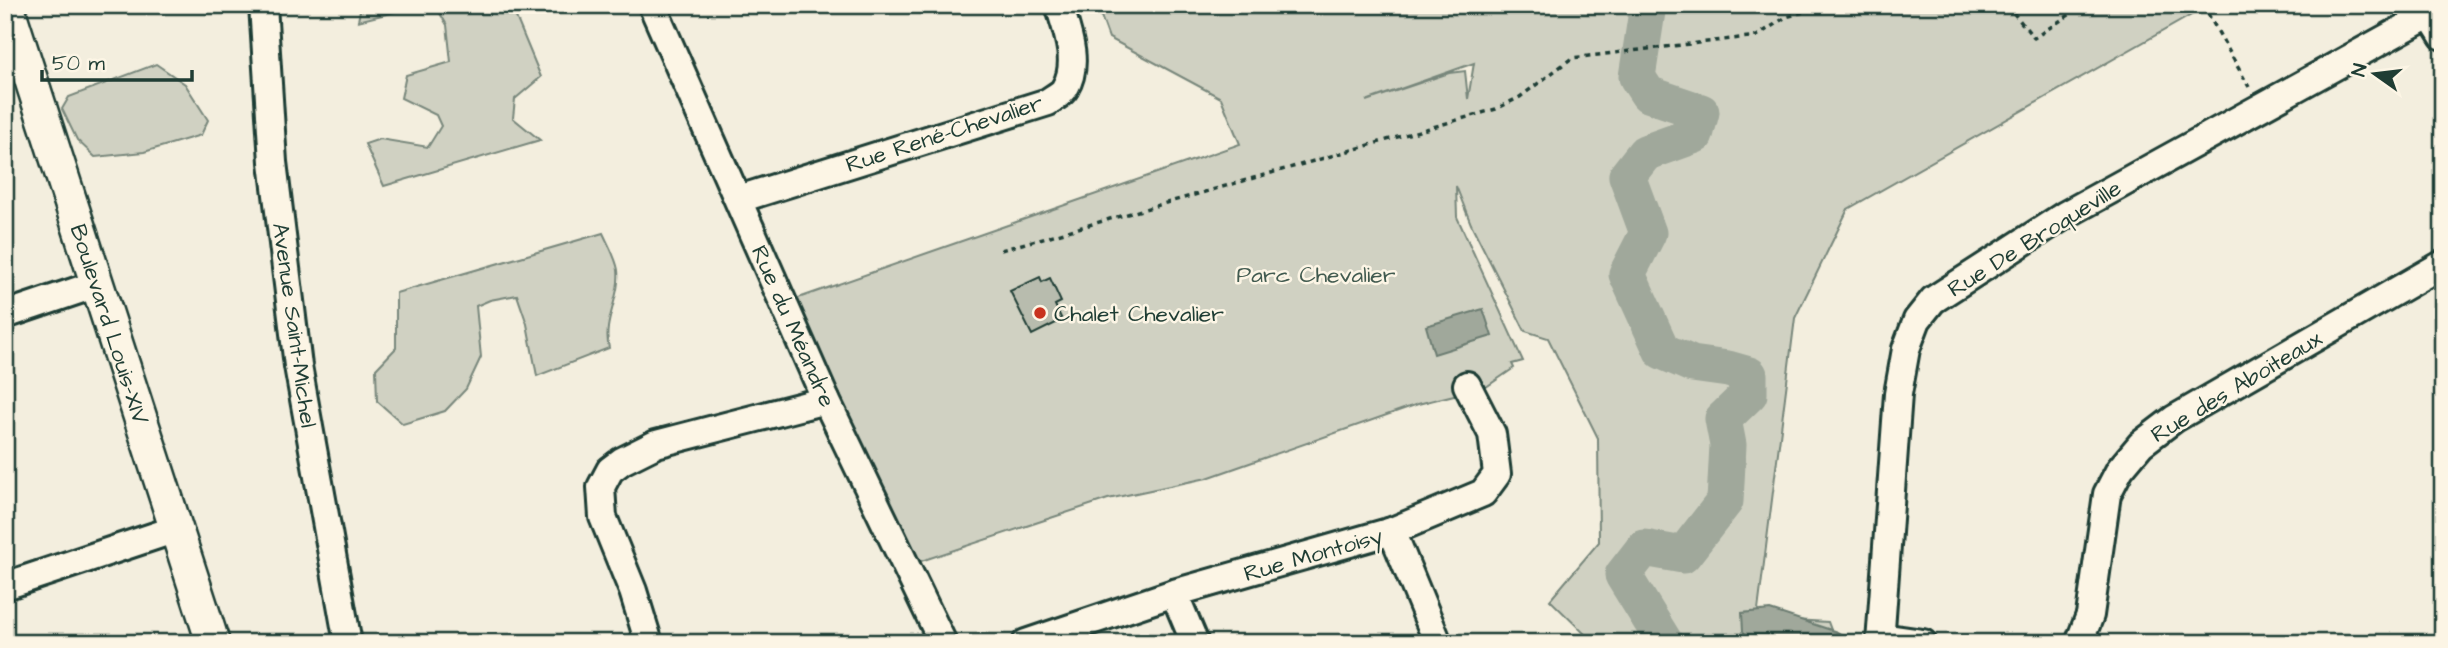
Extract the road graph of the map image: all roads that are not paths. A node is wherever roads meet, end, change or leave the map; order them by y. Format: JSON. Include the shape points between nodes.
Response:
{"nodes":[{"id":1,"x":7,"y":5,"type":"edge"},
{"id":2,"x":263,"y":5,"type":"edge"},
{"id":3,"x":1059,"y":5,"type":"edge"},
{"id":4,"x":659,"y":7,"type":"edge"},
{"id":5,"x":2438,"y":19,"type":"edge"},
{"id":6,"x":739,"y":199,"type":"junction"},
{"id":7,"x":2443,"y":264,"type":"edge"},
{"id":8,"x":97,"y":284,"type":"junction"},
{"id":9,"x":5,"y":315,"type":"edge"},
{"id":10,"x":1467,"y":385,"type":"dead end"},
{"id":11,"x":826,"y":400,"type":"junction"},
{"id":12,"x":176,"y":529,"type":"junction"},
{"id":13,"x":1392,"y":531,"type":"junction"},
{"id":14,"x":5,"y":586,"type":"edge"},
{"id":15,"x":1174,"y":593,"type":"junction"},
{"id":16,"x":1881,"y":640,"type":"edge"},
{"id":17,"x":213,"y":643,"type":"edge"},
{"id":18,"x":348,"y":643,"type":"edge"},
{"id":19,"x":649,"y":643,"type":"edge"},
{"id":20,"x":943,"y":643,"type":"edge"},
{"id":21,"x":1026,"y":643,"type":"edge"},
{"id":22,"x":1195,"y":643,"type":"edge"},
{"id":23,"x":1438,"y":643,"type":"edge"},
{"id":24,"x":1923,"y":643,"type":"edge"},
{"id":25,"x":2079,"y":643,"type":"edge"}],
"edges":[{"from":1,"to":8,"type":"main road","name":"Boulevard Louis-XIV"},
{"from":2,"to":18,"type":"street","name":"Avenue Saint-Michel","via":[[273,162],[298,366]]},
{"from":3,"to":6,"type":"street","name":"Rue René-Chevalier","via":[[1072,55],[1071,69],[1065,90],[1048,102]]},
{"from":4,"to":6,"type":"street","name":"Rue du Méandre"},
{"from":5,"to":16,"type":"street","name":"Rue De Broqueville","via":[[2261,107],[2065,215],[1933,300],[1917,320],[1906,349],[1898,394]]},
{"from":6,"to":11,"type":"street","name":"Rue du Méandre"},
{"from":7,"to":25,"type":"street","name":"Rue des Aboiteaux","via":[[2174,419],[2141,444],[2106,494],[2090,615]]},
{"from":8,"to":9,"type":"street"},
{"from":8,"to":12,"type":"main road","name":"Boulevard Louis-XIV"},
{"from":10,"to":13,"type":"street","name":"Rue Montoisy","via":[[1492,434],[1497,474],[1483,493]]},
{"from":11,"to":19,"type":"street","via":[[656,444],[610,470],[601,487],[603,517]]},
{"from":11,"to":20,"type":"street","name":"Rue du Méandre"},
{"from":12,"to":14,"type":"street"},
{"from":12,"to":17,"type":"main road","name":"Boulevard Louis-XIV"},
{"from":13,"to":15,"type":"street","name":"Rue Montoisy"},
{"from":13,"to":23,"type":"street"},
{"from":15,"to":21,"type":"street","name":"Rue Montoisy"},
{"from":15,"to":22,"type":"street"},
{"from":16,"to":24,"type":"street"}]}
